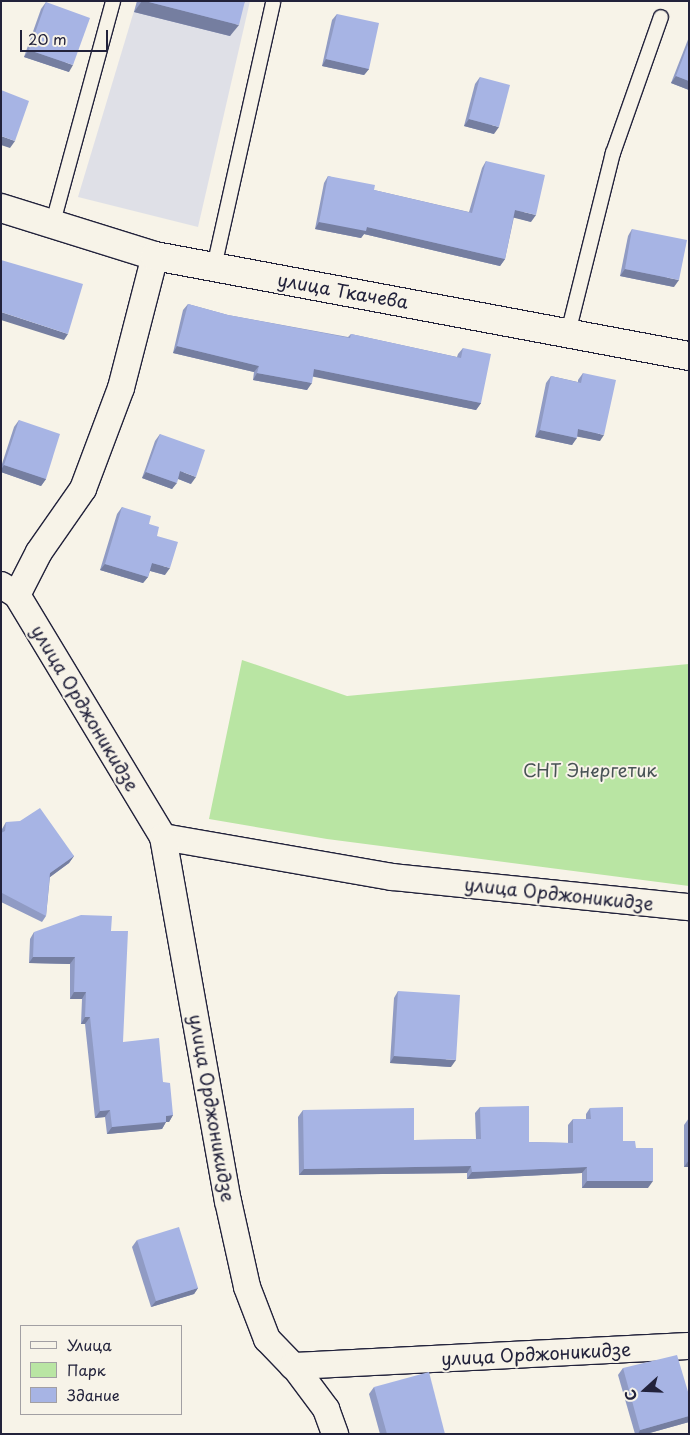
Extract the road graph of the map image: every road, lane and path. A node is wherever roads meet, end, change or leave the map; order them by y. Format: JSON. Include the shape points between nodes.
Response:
{"nodes":[{"id":1,"x":113,"y":1,"type":"edge"},
{"id":2,"x":273,"y":2,"type":"edge"},
{"id":3,"x":661,"y":17,"type":"dead end"},
{"id":4,"x":1,"y":208,"type":"edge"},
{"id":5,"x":52,"y":226,"type":"junction"},
{"id":6,"x":155,"y":256,"type":"junction"},
{"id":7,"x":214,"y":267,"type":"junction"},
{"id":8,"x":568,"y":333,"type":"junction"},
{"id":9,"x":689,"y":356,"type":"edge"},
{"id":10,"x":9,"y":590,"type":"edge"},
{"id":11,"x":163,"y":837,"type":"junction"},
{"id":12,"x":689,"y":907,"type":"edge"},
{"id":13,"x":689,"y":1346,"type":"edge"},
{"id":14,"x":294,"y":1366,"type":"junction"},
{"id":15,"x":336,"y":1434,"type":"edge"}],
"edges":[{"from":1,"to":5,"type":"lane"},
{"from":2,"to":7,"type":"lane"},
{"from":3,"to":8,"type":"lane","via":[[613,153]]},
{"from":4,"to":5,"type":"street","name":"улица Ткачева"},
{"from":5,"to":6,"type":"street","name":"улица Ткачева"},
{"from":6,"to":7,"type":"street","name":"улица Ткачева"},
{"from":6,"to":10,"type":"street","via":[[121,388],[83,489]]},
{"from":7,"to":8,"type":"street","name":"улица Ткачева"},
{"from":8,"to":9,"type":"street","name":"улица Ткачева"},
{"from":10,"to":11,"type":"street","name":"улица Орджоникидзе"},
{"from":11,"to":12,"type":"street","name":"улица Орджоникидзе","via":[[392,877]]},
{"from":11,"to":14,"type":"street","name":"улица Орджоникидзе","via":[[228,1201],[247,1287],[267,1339]]},
{"from":13,"to":14,"type":"street","name":"улица Орджоникидзе"},
{"from":14,"to":15,"type":"street","name":"улица Орджоникидзе","via":[[326,1409]]}]}
